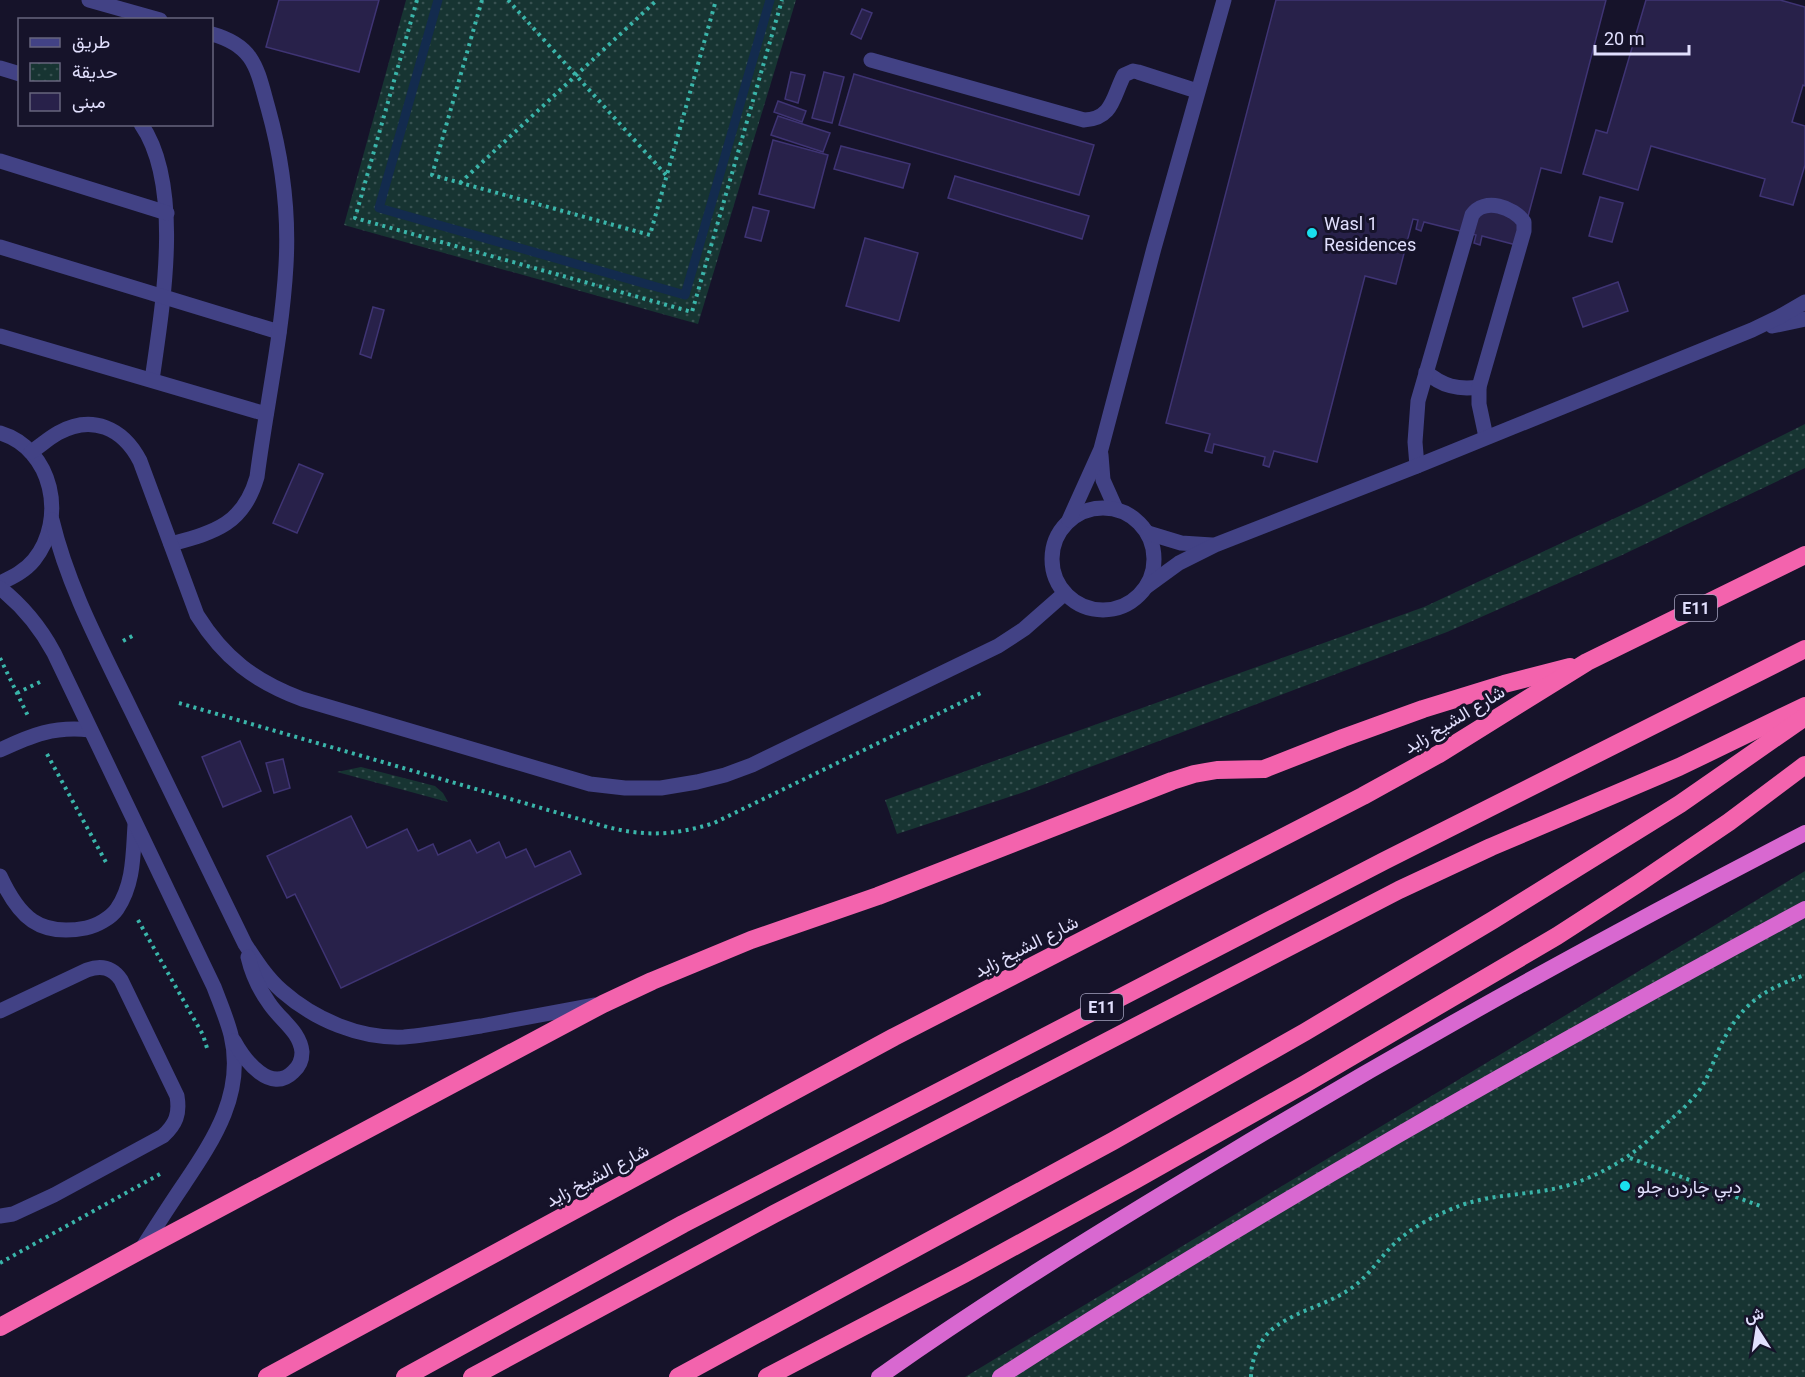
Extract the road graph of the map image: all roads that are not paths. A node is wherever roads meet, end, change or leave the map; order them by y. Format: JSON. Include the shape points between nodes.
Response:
{"nodes":[{"id":1,"x":89,"y":0,"type":"edge"},
{"id":2,"x":1224,"y":0,"type":"edge"},
{"id":3,"x":153,"y":18,"type":"edge"},
{"id":4,"x":213,"y":34,"type":"edge"},
{"id":5,"x":871,"y":60,"type":"dead end"},
{"id":6,"x":0,"y":68,"type":"edge"},
{"id":7,"x":18,"y":73,"type":"edge"},
{"id":8,"x":1197,"y":91,"type":"junction"},
{"id":9,"x":142,"y":126,"type":"edge"},
{"id":10,"x":0,"y":161,"type":"edge"},
{"id":11,"x":166,"y":213,"type":"junction"},
{"id":12,"x":0,"y":248,"type":"edge"},
{"id":13,"x":162,"y":296,"type":"junction"},
{"id":14,"x":1805,"y":302,"type":"edge"},
{"id":15,"x":1805,"y":319,"type":"edge"},
{"id":16,"x":1752,"y":330,"type":"junction"},
{"id":17,"x":279,"y":332,"type":"junction"},
{"id":18,"x":0,"y":336,"type":"edge"},
{"id":19,"x":1426,"y":372,"type":"junction"},
{"id":20,"x":152,"y":380,"type":"junction"},
{"id":21,"x":1479,"y":387,"type":"junction"},
{"id":22,"x":266,"y":414,"type":"junction"},
{"id":23,"x":0,"y":433,"type":"edge"},
{"id":24,"x":1486,"y":437,"type":"junction"},
{"id":25,"x":1101,"y":449,"type":"junction"},
{"id":26,"x":31,"y":452,"type":"junction"},
{"id":27,"x":1417,"y":466,"type":"junction"},
{"id":28,"x":1116,"y":509,"type":"junction"},
{"id":29,"x":52,"y":520,"type":"junction"},
{"id":30,"x":1069,"y":520,"type":"junction"},
{"id":31,"x":1148,"y":533,"type":"junction"},
{"id":32,"x":171,"y":544,"type":"junction"},
{"id":33,"x":1215,"y":545,"type":"junction"},
{"id":34,"x":1805,"y":555,"type":"edge"},
{"id":35,"x":0,"y":583,"type":"edge"},
{"id":36,"x":1146,"y":587,"type":"junction"},
{"id":37,"x":0,"y":588,"type":"edge"},
{"id":38,"x":1065,"y":593,"type":"junction"},
{"id":39,"x":1805,"y":649,"type":"edge"},
{"id":40,"x":1587,"y":662,"type":"junction"},
{"id":41,"x":1805,"y":706,"type":"edge"},
{"id":42,"x":1805,"y":717,"type":"edge"},
{"id":43,"x":90,"y":730,"type":"junction"},
{"id":44,"x":0,"y":750,"type":"edge"},
{"id":45,"x":1805,"y":765,"type":"edge"},
{"id":46,"x":135,"y":825,"type":"junction"},
{"id":47,"x":1805,"y":833,"type":"edge"},
{"id":48,"x":0,"y":876,"type":"edge"},
{"id":49,"x":1805,"y":909,"type":"edge"},
{"id":50,"x":245,"y":944,"type":"junction"},
{"id":51,"x":603,"y":1004,"type":"junction"},
{"id":52,"x":0,"y":1011,"type":"edge"},
{"id":53,"x":232,"y":1036,"type":"junction"},
{"id":54,"x":0,"y":1216,"type":"edge"},
{"id":55,"x":141,"y":1250,"type":"junction"},
{"id":56,"x":0,"y":1327,"type":"edge"},
{"id":57,"x":267,"y":1377,"type":"edge"},
{"id":58,"x":405,"y":1377,"type":"edge"},
{"id":59,"x":472,"y":1377,"type":"edge"},
{"id":60,"x":678,"y":1377,"type":"edge"},
{"id":61,"x":767,"y":1377,"type":"edge"},
{"id":62,"x":879,"y":1377,"type":"edge"},
{"id":63,"x":1000,"y":1377,"type":"edge"}],
"edges":[{"from":1,"to":3,"type":"street"},
{"from":2,"to":8,"type":"street"},
{"from":4,"to":17,"type":"street","via":[[231,40],[253,61],[272,124],[286,218]]},
{"from":5,"to":8,"type":"street","via":[[1084,120],[1106,113],[1128,72]]},
{"from":6,"to":7,"type":"street"},
{"from":8,"to":25,"type":"street"},
{"from":9,"to":11,"type":"street","via":[[162,175]]},
{"from":10,"to":11,"type":"street"},
{"from":11,"to":13,"type":"street"},
{"from":12,"to":13,"type":"street"},
{"from":13,"to":17,"type":"street"},
{"from":13,"to":20,"type":"street"},
{"from":14,"to":16,"type":"street"},
{"from":15,"to":16,"type":"street"},
{"from":16,"to":24,"type":"street"},
{"from":17,"to":22,"type":"street"},
{"from":18,"to":20,"type":"street"},
{"from":19,"to":21,"type":"street","via":[[1450,387]]},
{"from":19,"to":21,"type":"street","via":[[1472,215],[1480,207],[1492,205],[1515,213],[1524,222],[1524,231]]},
{"from":19,"to":27,"type":"street","via":[[1415,425]]},
{"from":20,"to":22,"type":"street"},
{"from":21,"to":24,"type":"street"},
{"from":22,"to":32,"type":"street","via":[[257,477],[240,513],[209,532]]},
{"from":23,"to":26,"type":"street"},
{"from":24,"to":27,"type":"street"},
{"from":25,"to":28,"type":"street","via":[[1103,480]]},
{"from":25,"to":30,"type":"street"},
{"from":26,"to":29,"type":"street","via":[[45,472],[52,495]]},
{"from":26,"to":32,"type":"street","via":[[58,433],[82,425],[117,432],[134,448]]},
{"from":27,"to":33,"type":"street"},
{"from":28,"to":30,"type":"street","via":[[1091,509]]},
{"from":28,"to":31,"type":"street","via":[[1134,518]]},
{"from":29,"to":35,"type":"street","via":[[46,541],[34,560]]},
{"from":29,"to":50,"type":"street","via":[[58,547],[85,614]]},
{"from":30,"to":38,"type":"street","via":[[1055,539],[1051,562]]},
{"from":31,"to":33,"type":"street","via":[[1181,543]]},
{"from":31,"to":36,"type":"street","via":[[1154,566]]},
{"from":32,"to":38,"type":"street","via":[[197,615],[209,634],[239,666],[259,680],[302,699],[590,784],[625,788],[697,782],[752,765],[998,646]]},
{"from":33,"to":36,"type":"street","via":[[1179,563]]},
{"from":34,"to":40,"type":"highway","name":"شارع الشيخ زايد","number":"E11"},
{"from":36,"to":38,"type":"street","via":[[1129,603],[1107,610],[1084,606]]},
{"from":37,"to":43,"type":"street","via":[[45,635]]},
{"from":39,"to":58,"type":"highway","number":"E11","via":[[1384,861],[694,1218]]},
{"from":40,"to":51,"type":"highway","via":[[1423,710],[1264,769],[1217,770],[1172,781],[878,896],[741,944]]},
{"from":40,"to":57,"type":"highway","name":"شارع الشيخ زايد","number":"E11","via":[[1364,796],[884,1043]]},
{"from":41,"to":59,"type":"highway","via":[[1679,767],[1399,890],[774,1214]]},
{"from":42,"to":60,"type":"highway","via":[[1680,804],[1305,1032],[1083,1158]]},
{"from":43,"to":44,"type":"street","via":[[51,730]]},
{"from":43,"to":46,"type":"street"},
{"from":45,"to":61,"type":"highway","via":[[1702,840],[1547,941],[1305,1084],[964,1274]]},
{"from":46,"to":48,"type":"street","via":[[130,886],[116,912],[94,926],[68,931],[43,928],[21,912]]},
{"from":46,"to":53,"type":"street","via":[[214,987]]},
{"from":47,"to":62,"type":"highway","via":[[1610,937],[1295,1114],[1003,1294]]},
{"from":49,"to":63,"type":"highway","via":[[1330,1174]]},
{"from":50,"to":51,"type":"street","via":[[261,969],[303,1008],[350,1030],[376,1035],[402,1037],[448,1032]]},
{"from":50,"to":53,"type":"street","via":[[261,991],[300,1041],[302,1055],[298,1068],[288,1078],[273,1080],[249,1063]]},
{"from":51,"to":55,"type":"highway"},
{"from":52,"to":54,"type":"street","via":[[87,970],[110,969],[122,980],[179,1107],[177,1119],[163,1136],[54,1195],[13,1215]]},
{"from":53,"to":55,"type":"street","via":[[232,1088],[225,1114],[214,1138]]},
{"from":55,"to":56,"type":"highway"}]}
